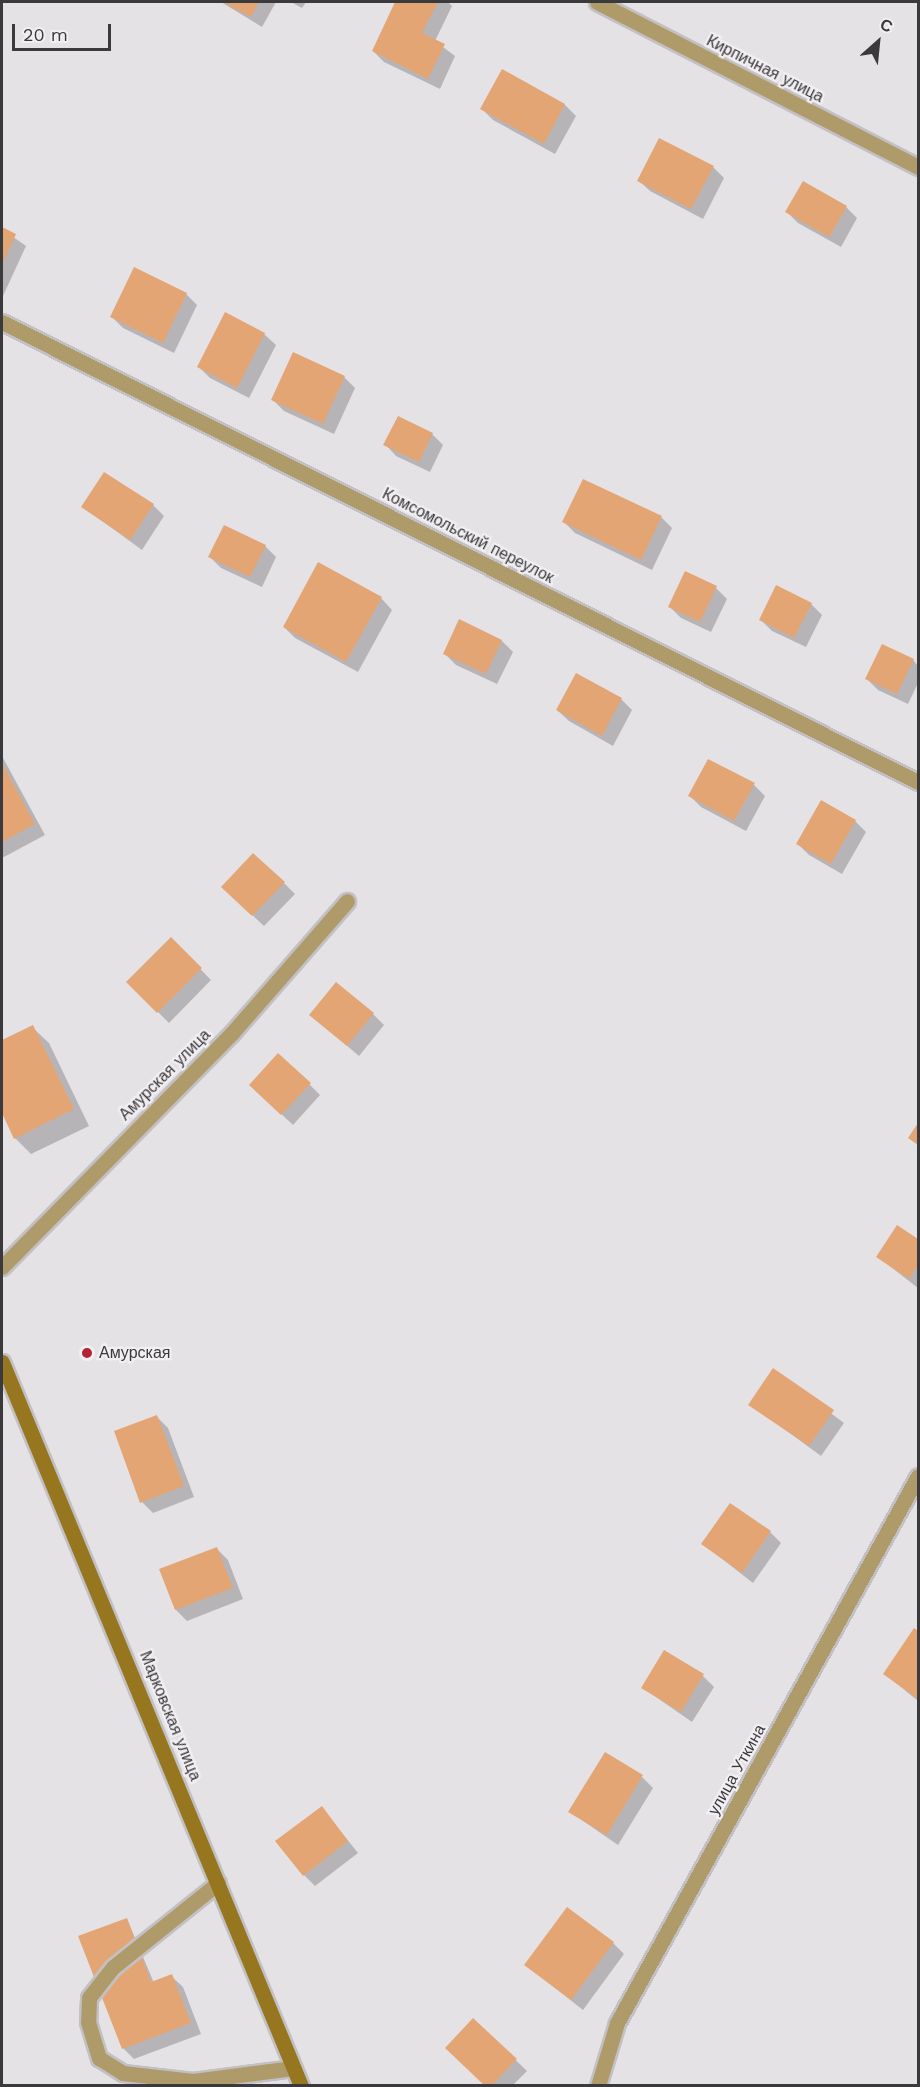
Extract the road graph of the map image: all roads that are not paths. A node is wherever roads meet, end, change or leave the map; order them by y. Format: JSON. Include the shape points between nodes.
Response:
{"nodes":[{"id":1,"x":597,"y":2,"type":"edge"},
{"id":2,"x":918,"y":167,"type":"edge"},
{"id":3,"x":2,"y":322,"type":"edge"},
{"id":4,"x":918,"y":782,"type":"edge"},
{"id":5,"x":346,"y":901,"type":"dead end"},
{"id":6,"x":2,"y":1267,"type":"edge"},
{"id":7,"x":2,"y":1362,"type":"edge"},
{"id":8,"x":918,"y":1476,"type":"edge"},
{"id":9,"x":218,"y":1883,"type":"junction"},
{"id":10,"x":293,"y":2068,"type":"junction"},
{"id":11,"x":301,"y":2085,"type":"edge"},
{"id":12,"x":598,"y":2085,"type":"edge"}],
"edges":[{"from":1,"to":2,"type":"street","name":"Кирпичная улица"},
{"from":3,"to":4,"type":"street","name":"Комсомольский переулок"},
{"from":5,"to":6,"type":"street","name":"Амурская улица","via":[[232,1034]]},
{"from":7,"to":9,"type":"main road","name":"Марковская улица"},
{"from":8,"to":12,"type":"street","name":"улица Уткина","via":[[617,2023]]},
{"from":9,"to":10,"type":"main road","name":"Марковская улица"},
{"from":9,"to":10,"type":"street","via":[[112,1967],[89,1998],[88,2022],[99,2058],[123,2073],[193,2081]]},
{"from":10,"to":11,"type":"main road","name":"Марковская улица"}]}
